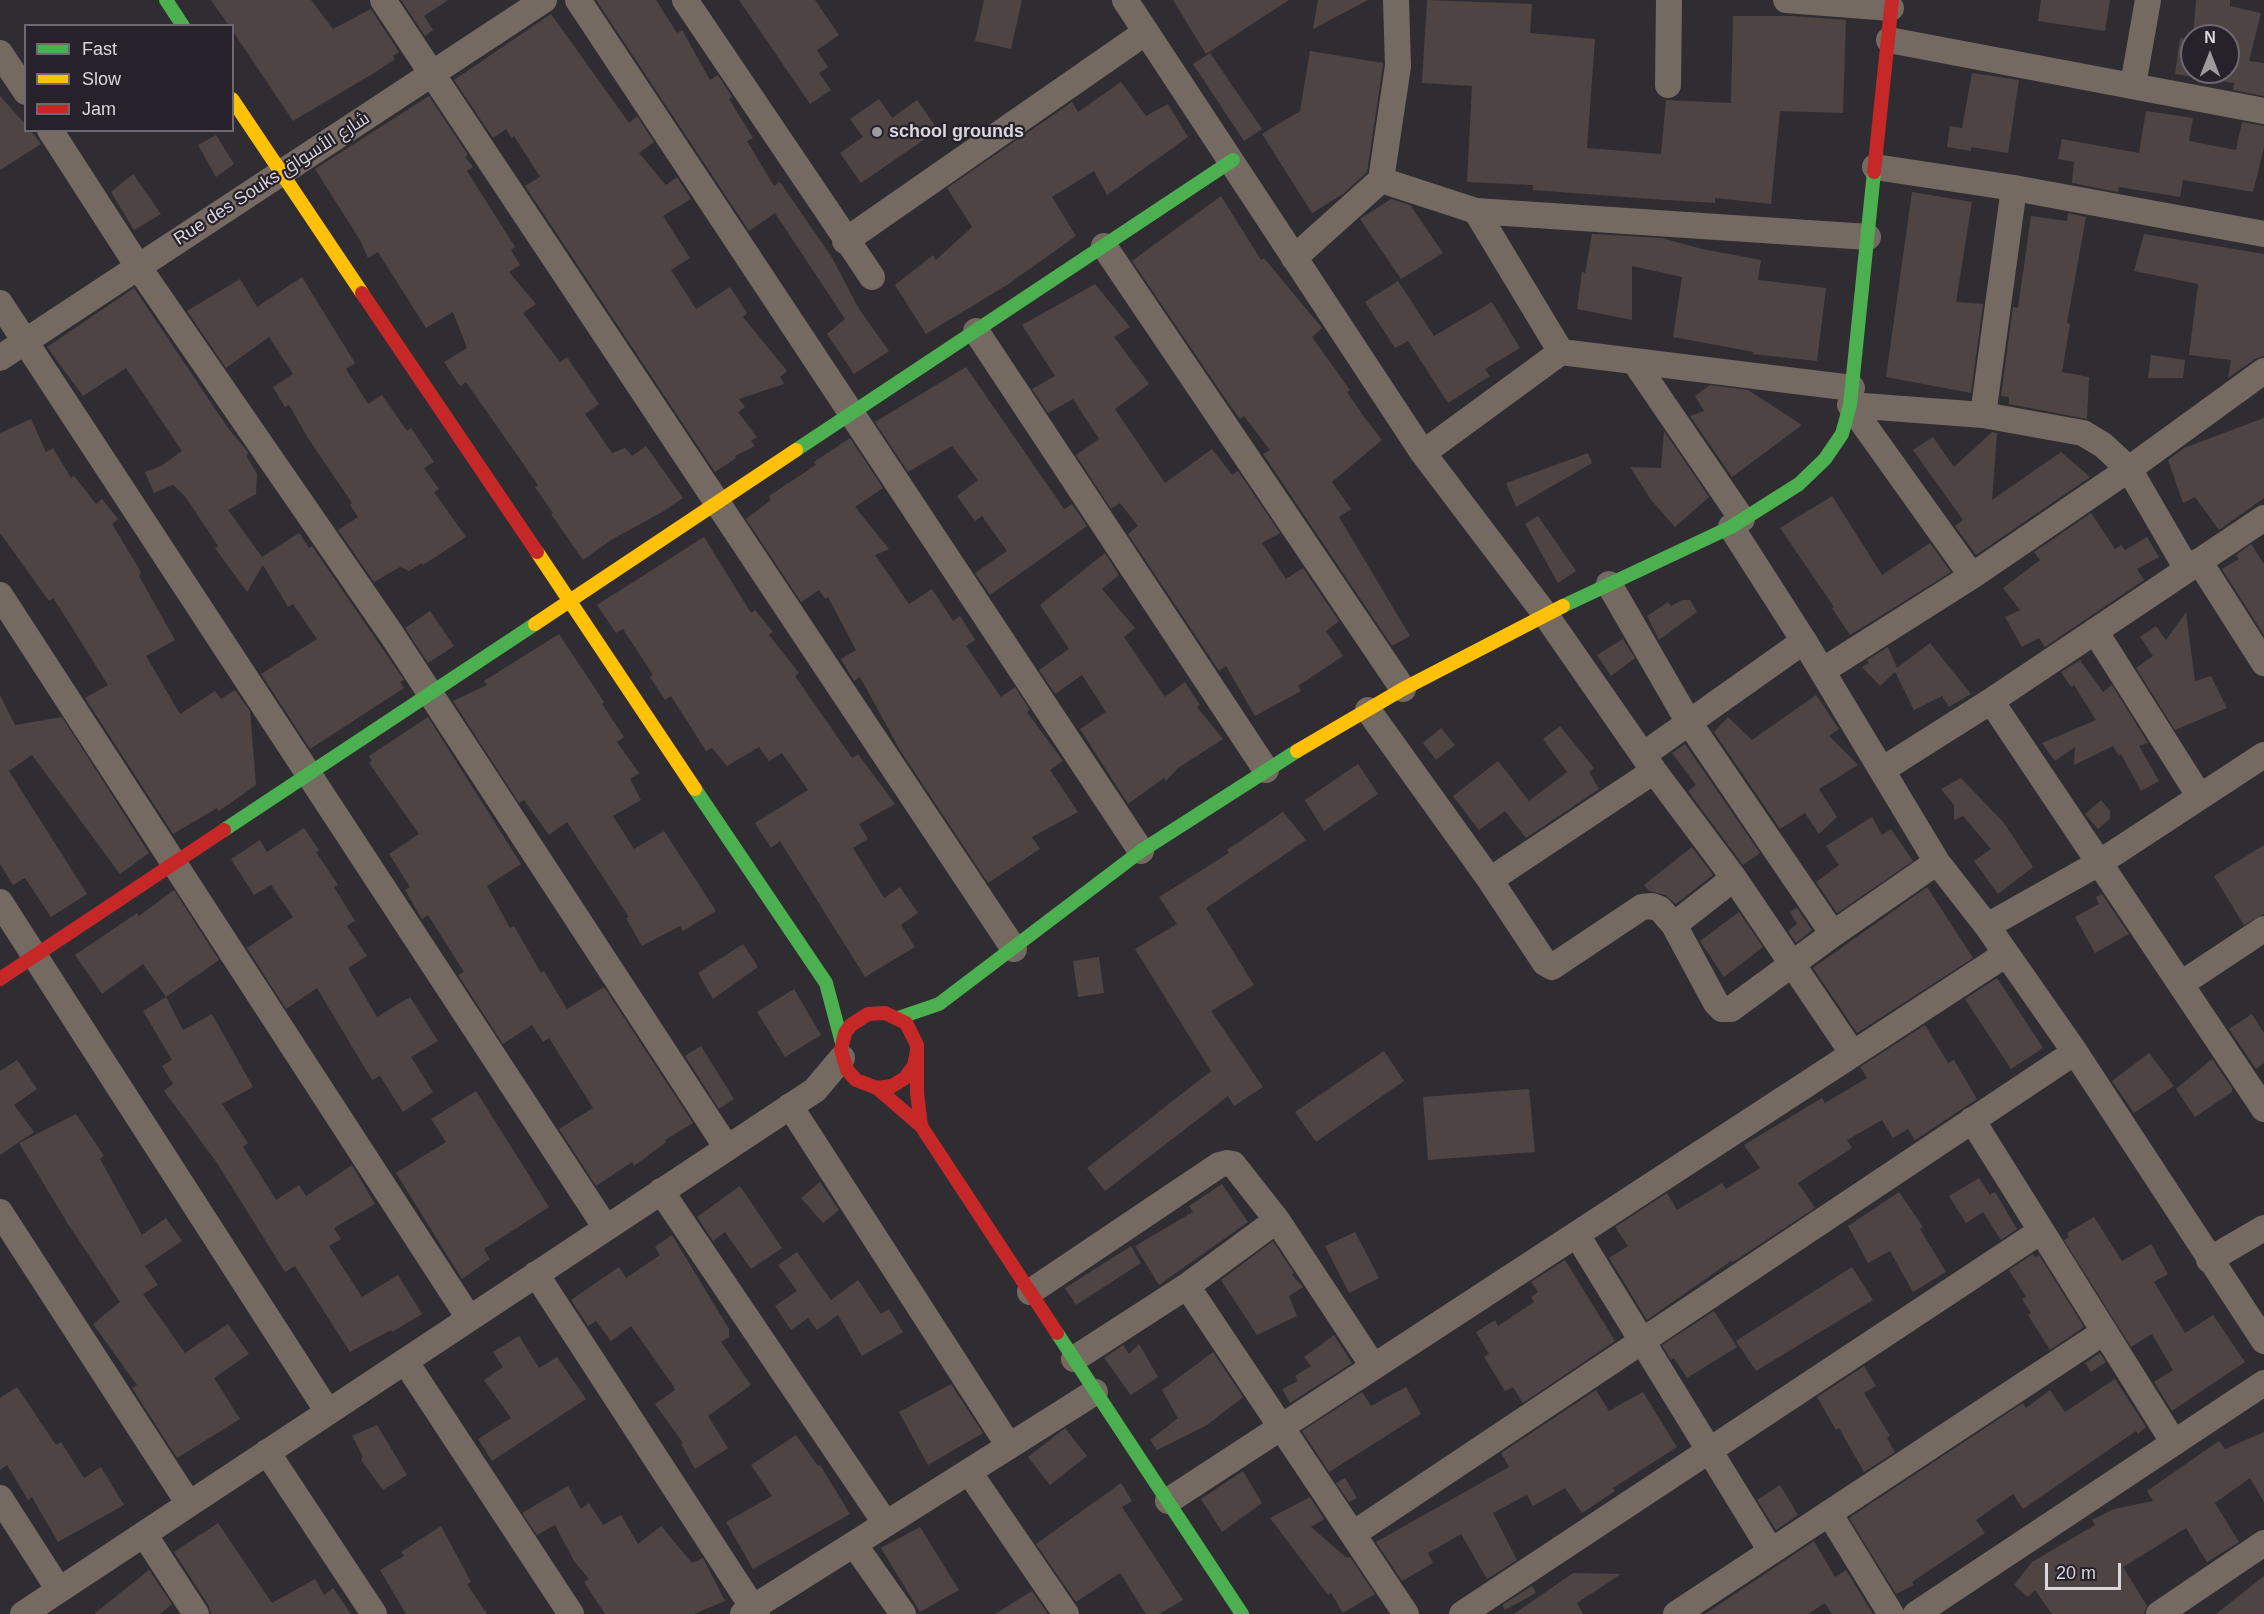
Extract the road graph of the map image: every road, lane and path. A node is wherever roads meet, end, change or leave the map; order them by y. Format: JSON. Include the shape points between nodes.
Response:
{"nodes":[{"id":1,"x":166,"y":0,"type":"edge"},
{"id":2,"x":383,"y":0,"type":"edge"},
{"id":3,"x":544,"y":0,"type":"edge"},
{"id":4,"x":578,"y":0,"type":"edge"},
{"id":5,"x":685,"y":0,"type":"edge"},
{"id":6,"x":1125,"y":0,"type":"edge"},
{"id":7,"x":1396,"y":0,"type":"edge"},
{"id":8,"x":1669,"y":0,"type":"edge"},
{"id":9,"x":1786,"y":0,"type":"edge"},
{"id":10,"x":2148,"y":0,"type":"edge"},
{"id":11,"x":1891,"y":4,"type":"edge"},
{"id":12,"x":182,"y":24,"type":"edge"},
{"id":13,"x":1146,"y":32,"type":"junction"},
{"id":14,"x":1888,"y":40,"type":"junction"},
{"id":15,"x":0,"y":53,"type":"edge"},
{"id":16,"x":432,"y":74,"type":"junction"},
{"id":17,"x":1668,"y":85,"type":"dead end"},
{"id":18,"x":2133,"y":85,"type":"junction"},
{"id":19,"x":24,"y":89,"type":"edge"},
{"id":20,"x":234,"y":102,"type":"edge"},
{"id":21,"x":2264,"y":111,"type":"edge"},
{"id":22,"x":51,"y":132,"type":"edge"},
{"id":23,"x":1233,"y":160,"type":"junction"},
{"id":24,"x":1875,"y":167,"type":"junction"},
{"id":25,"x":282,"y":173,"type":"junction"},
{"id":26,"x":1381,"y":180,"type":"junction"},
{"id":27,"x":2014,"y":188,"type":"junction"},
{"id":28,"x":1476,"y":211,"type":"junction"},
{"id":29,"x":2264,"y":234,"type":"edge"},
{"id":30,"x":1868,"y":237,"type":"junction"},
{"id":31,"x":845,"y":241,"type":"junction"},
{"id":32,"x":1104,"y":246,"type":"junction"},
{"id":33,"x":1294,"y":258,"type":"junction"},
{"id":34,"x":139,"y":267,"type":"junction"},
{"id":35,"x":872,"y":277,"type":"dead end"},
{"id":36,"x":0,"y":303,"type":"edge"},
{"id":37,"x":976,"y":331,"type":"junction"},
{"id":38,"x":25,"y":341,"type":"junction"},
{"id":39,"x":1561,"y":352,"type":"junction"},
{"id":40,"x":0,"y":358,"type":"edge"},
{"id":41,"x":1634,"y":361,"type":"junction"},
{"id":42,"x":2264,"y":371,"type":"edge"},
{"id":43,"x":1851,"y":397,"type":"junction"},
{"id":44,"x":852,"y":414,"type":"junction"},
{"id":45,"x":1983,"y":415,"type":"junction"},
{"id":46,"x":1423,"y":453,"type":"junction"},
{"id":47,"x":2129,"y":469,"type":"junction"},
{"id":48,"x":716,"y":504,"type":"junction"},
{"id":49,"x":2264,"y":518,"type":"edge"},
{"id":50,"x":1736,"y":523,"type":"junction"},
{"id":51,"x":2193,"y":565,"type":"junction"},
{"id":52,"x":1972,"y":576,"type":"junction"},
{"id":53,"x":1609,"y":584,"type":"junction"},
{"id":54,"x":0,"y":596,"type":"edge"},
{"id":55,"x":569,"y":601,"type":"junction"},
{"id":56,"x":1545,"y":614,"type":"junction"},
{"id":57,"x":2095,"y":631,"type":"junction"},
{"id":58,"x":1804,"y":641,"type":"junction"},
{"id":59,"x":2264,"y":663,"type":"edge"},
{"id":60,"x":1822,"y":671,"type":"junction"},
{"id":61,"x":1403,"y":689,"type":"junction"},
{"id":62,"x":430,"y":694,"type":"junction"},
{"id":63,"x":1991,"y":701,"type":"junction"},
{"id":64,"x":1368,"y":710,"type":"junction"},
{"id":65,"x":1688,"y":721,"type":"junction"},
{"id":66,"x":2264,"y":755,"type":"edge"},
{"id":67,"x":1648,"y":763,"type":"junction"},
{"id":68,"x":1266,"y":770,"type":"junction"},
{"id":69,"x":1882,"y":770,"type":"junction"},
{"id":70,"x":309,"y":774,"type":"junction"},
{"id":71,"x":2200,"y":796,"type":"junction"},
{"id":72,"x":1141,"y":851,"type":"junction"},
{"id":73,"x":1936,"y":862,"type":"junction"},
{"id":74,"x":2099,"y":862,"type":"junction"},
{"id":75,"x":174,"y":864,"type":"junction"},
{"id":76,"x":1734,"y":878,"type":"junction"},
{"id":77,"x":1490,"y":880,"type":"junction"},
{"id":78,"x":0,"y":902,"type":"edge"},
{"id":79,"x":1674,"y":925,"type":"junction"},
{"id":80,"x":1988,"y":926,"type":"junction"},
{"id":81,"x":2264,"y":929,"type":"edge"},
{"id":82,"x":1833,"y":934,"type":"junction"},
{"id":83,"x":1014,"y":949,"type":"junction"},
{"id":84,"x":2006,"y":954,"type":"junction"},
{"id":85,"x":34,"y":956,"type":"junction"},
{"id":86,"x":1793,"y":964,"type":"junction"},
{"id":87,"x":0,"y":979,"type":"edge"},
{"id":88,"x":826,"y":983,"type":"junction"},
{"id":89,"x":2181,"y":984,"type":"junction"},
{"id":90,"x":939,"y":1004,"type":"junction"},
{"id":91,"x":878,"y":1013,"type":"junction"},
{"id":92,"x":898,"y":1018,"type":"junction"},
{"id":93,"x":916,"y":1045,"type":"junction"},
{"id":94,"x":842,"y":1050,"type":"junction"},
{"id":95,"x":2074,"y":1052,"type":"junction"},
{"id":96,"x":1853,"y":1054,"type":"junction"},
{"id":97,"x":866,"y":1084,"type":"junction"},
{"id":98,"x":815,"y":1090,"type":"junction"},
{"id":99,"x":2260,"y":1093,"type":"edge"},
{"id":100,"x":790,"y":1106,"type":"junction"},
{"id":101,"x":1972,"y":1120,"type":"junction"},
{"id":102,"x":921,"y":1126,"type":"junction"},
{"id":103,"x":727,"y":1148,"type":"junction"},
{"id":104,"x":662,"y":1191,"type":"junction"},
{"id":105,"x":0,"y":1212,"type":"edge"},
{"id":106,"x":1277,"y":1220,"type":"junction"},
{"id":107,"x":606,"y":1228,"type":"junction"},
{"id":108,"x":2264,"y":1228,"type":"edge"},
{"id":109,"x":2041,"y":1231,"type":"junction"},
{"id":110,"x":1577,"y":1234,"type":"junction"},
{"id":111,"x":2209,"y":1260,"type":"junction"},
{"id":112,"x":536,"y":1274,"type":"junction"},
{"id":113,"x":1187,"y":1286,"type":"junction"},
{"id":114,"x":1030,"y":1292,"type":"junction"},
{"id":115,"x":469,"y":1318,"type":"junction"},
{"id":116,"x":2104,"y":1332,"type":"junction"},
{"id":117,"x":1642,"y":1341,"type":"junction"},
{"id":118,"x":2264,"y":1341,"type":"edge"},
{"id":119,"x":1074,"y":1359,"type":"junction"},
{"id":120,"x":405,"y":1360,"type":"junction"},
{"id":121,"x":1373,"y":1366,"type":"junction"},
{"id":122,"x":2264,"y":1383,"type":"edge"},
{"id":123,"x":1095,"y":1392,"type":"junction"},
{"id":124,"x":328,"y":1412,"type":"junction"},
{"id":125,"x":1282,"y":1427,"type":"junction"},
{"id":126,"x":2174,"y":1443,"type":"junction"},
{"id":127,"x":1009,"y":1446,"type":"junction"},
{"id":128,"x":1709,"y":1450,"type":"junction"},
{"id":129,"x":267,"y":1452,"type":"junction"},
{"id":130,"x":969,"y":1472,"type":"junction"},
{"id":131,"x":0,"y":1498,"type":"edge"},
{"id":132,"x":1168,"y":1501,"type":"junction"},
{"id":133,"x":189,"y":1504,"type":"junction"},
{"id":134,"x":1829,"y":1513,"type":"junction"},
{"id":135,"x":886,"y":1524,"type":"junction"},
{"id":136,"x":144,"y":1534,"type":"junction"},
{"id":137,"x":1353,"y":1534,"type":"junction"},
{"id":138,"x":2264,"y":1543,"type":"edge"},
{"id":139,"x":854,"y":1544,"type":"junction"},
{"id":140,"x":1771,"y":1551,"type":"junction"},
{"id":141,"x":59,"y":1590,"type":"junction"},
{"id":142,"x":751,"y":1612,"type":"edge"},
{"id":143,"x":23,"y":1614,"type":"edge"},
{"id":144,"x":196,"y":1614,"type":"edge"},
{"id":145,"x":374,"y":1614,"type":"edge"},
{"id":146,"x":571,"y":1614,"type":"edge"},
{"id":147,"x":903,"y":1614,"type":"edge"},
{"id":148,"x":1066,"y":1614,"type":"edge"},
{"id":149,"x":1242,"y":1614,"type":"edge"},
{"id":150,"x":1406,"y":1614,"type":"edge"},
{"id":151,"x":1462,"y":1614,"type":"edge"},
{"id":152,"x":1676,"y":1614,"type":"edge"},
{"id":153,"x":1891,"y":1614,"type":"edge"},
{"id":154,"x":1916,"y":1614,"type":"edge"},
{"id":155,"x":2159,"y":1614,"type":"edge"}],
"edges":[{"from":1,"to":12,"type":"street"},
{"from":2,"to":16,"type":"street"},
{"from":3,"to":16,"type":"street","name":"Rue des Souks شارع الأسواق"},
{"from":4,"to":44,"type":"street"},
{"from":5,"to":31,"type":"street"},
{"from":6,"to":13,"type":"street"},
{"from":7,"to":26,"type":"street","via":[[1398,66]]},
{"from":8,"to":17,"type":"street"},
{"from":9,"to":11,"type":"street"},
{"from":10,"to":18,"type":"street"},
{"from":11,"to":14,"type":"street"},
{"from":13,"to":23,"type":"street"},
{"from":13,"to":31,"type":"street"},
{"from":14,"to":18,"type":"street"},
{"from":14,"to":24,"type":"street"},
{"from":15,"to":19,"type":"street"},
{"from":16,"to":25,"type":"street","name":"Rue des Souks شارع الأسواق"},
{"from":16,"to":48,"type":"street"},
{"from":18,"to":21,"type":"street"},
{"from":20,"to":25,"type":"street"},
{"from":22,"to":34,"type":"street"},
{"from":23,"to":32,"type":"street"},
{"from":23,"to":33,"type":"street"},
{"from":24,"to":27,"type":"street"},
{"from":24,"to":30,"type":"street"},
{"from":25,"to":34,"type":"street","name":"Rue des Souks شارع الأسواق"},
{"from":25,"to":55,"type":"street"},
{"from":26,"to":28,"type":"street"},
{"from":26,"to":33,"type":"street"},
{"from":27,"to":29,"type":"street"},
{"from":27,"to":45,"type":"street"},
{"from":28,"to":30,"type":"street"},
{"from":28,"to":39,"type":"street"},
{"from":30,"to":43,"type":"street"},
{"from":31,"to":35,"type":"street"},
{"from":32,"to":37,"type":"street"},
{"from":32,"to":61,"type":"street"},
{"from":33,"to":46,"type":"street"},
{"from":34,"to":38,"type":"street","name":"Rue des Souks شارع الأسواق"},
{"from":34,"to":62,"type":"street"},
{"from":36,"to":38,"type":"street"},
{"from":37,"to":44,"type":"street"},
{"from":37,"to":68,"type":"street"},
{"from":38,"to":40,"type":"street","name":"Rue des Souks شارع الأسواق"},
{"from":38,"to":70,"type":"street"},
{"from":39,"to":41,"type":"street"},
{"from":39,"to":46,"type":"street"},
{"from":41,"to":43,"type":"street"},
{"from":41,"to":50,"type":"street"},
{"from":42,"to":47,"type":"street"},
{"from":43,"to":45,"type":"street"},
{"from":43,"to":50,"type":"street","via":[[1842,434],[1825,459],[1798,484]]},
{"from":43,"to":52,"type":"street"},
{"from":44,"to":48,"type":"street"},
{"from":44,"to":72,"type":"street"},
{"from":45,"to":47,"type":"street","via":[[2083,433]]},
{"from":46,"to":56,"type":"street"},
{"from":47,"to":51,"type":"street"},
{"from":47,"to":52,"type":"street"},
{"from":48,"to":55,"type":"street"},
{"from":48,"to":83,"type":"street"},
{"from":49,"to":51,"type":"street"},
{"from":50,"to":53,"type":"street"},
{"from":50,"to":58,"type":"street"},
{"from":51,"to":57,"type":"street"},
{"from":51,"to":59,"type":"street"},
{"from":52,"to":60,"type":"street"},
{"from":53,"to":56,"type":"street"},
{"from":53,"to":65,"type":"street"},
{"from":54,"to":75,"type":"street"},
{"from":55,"to":62,"type":"street"},
{"from":55,"to":88,"type":"street"},
{"from":56,"to":61,"type":"street"},
{"from":56,"to":67,"type":"street"},
{"from":57,"to":63,"type":"street"},
{"from":57,"to":71,"type":"street"},
{"from":58,"to":60,"type":"street"},
{"from":58,"to":65,"type":"street"},
{"from":60,"to":69,"type":"street"},
{"from":61,"to":64,"type":"street"},
{"from":62,"to":70,"type":"street"},
{"from":62,"to":103,"type":"street"},
{"from":63,"to":69,"type":"street"},
{"from":63,"to":74,"type":"street"},
{"from":64,"to":68,"type":"street"},
{"from":64,"to":77,"type":"street"},
{"from":65,"to":67,"type":"street"},
{"from":65,"to":82,"type":"street"},
{"from":66,"to":71,"type":"street"},
{"from":67,"to":76,"type":"street"},
{"from":67,"to":77,"type":"street"},
{"from":68,"to":72,"type":"street"},
{"from":69,"to":73,"type":"street"},
{"from":70,"to":75,"type":"street"},
{"from":70,"to":107,"type":"street"},
{"from":71,"to":74,"type":"street"},
{"from":72,"to":83,"type":"street"},
{"from":73,"to":80,"type":"street"},
{"from":73,"to":82,"type":"street"},
{"from":74,"to":80,"type":"street"},
{"from":74,"to":89,"type":"street"},
{"from":75,"to":85,"type":"street"},
{"from":75,"to":115,"type":"street"},
{"from":76,"to":79,"type":"street"},
{"from":76,"to":86,"type":"street"},
{"from":77,"to":79,"type":"street","via":[[1545,963],[1552,967],[1642,907],[1660,909]]},
{"from":78,"to":85,"type":"street"},
{"from":79,"to":86,"type":"street","via":[[1722,1009],[1731,1009]]},
{"from":80,"to":84,"type":"street"},
{"from":81,"to":89,"type":"street"},
{"from":82,"to":86,"type":"street"},
{"from":83,"to":90,"type":"street"},
{"from":84,"to":95,"type":"street"},
{"from":84,"to":96,"type":"street"},
{"from":85,"to":87,"type":"street"},
{"from":85,"to":124,"type":"street"},
{"from":86,"to":96,"type":"street"},
{"from":88,"to":91,"type":"street"},
{"from":88,"to":94,"type":"street"},
{"from":89,"to":99,"type":"street"},
{"from":90,"to":92,"type":"street"},
{"from":90,"to":93,"type":"street"},
{"from":91,"to":92,"type":"street"},
{"from":91,"to":94,"type":"street","via":[[859,1018],[845,1033]]},
{"from":92,"to":93,"type":"street","via":[[911,1030]]},
{"from":93,"to":97,"type":"street","via":[[914,1066],[905,1078],[892,1086]]},
{"from":93,"to":102,"type":"street"},
{"from":94,"to":97,"type":"street","via":[[847,1070]]},
{"from":94,"to":98,"type":"street"},
{"from":95,"to":101,"type":"street"},
{"from":95,"to":111,"type":"street"},
{"from":96,"to":110,"type":"street"},
{"from":97,"to":98,"type":"street"},
{"from":97,"to":102,"type":"street"},
{"from":98,"to":100,"type":"street"},
{"from":100,"to":103,"type":"street"},
{"from":100,"to":127,"type":"street"},
{"from":101,"to":109,"type":"street"},
{"from":101,"to":117,"type":"street"},
{"from":102,"to":114,"type":"street"},
{"from":103,"to":104,"type":"street"},
{"from":104,"to":107,"type":"street"},
{"from":104,"to":135,"type":"street"},
{"from":105,"to":133,"type":"street"},
{"from":106,"to":113,"type":"street"},
{"from":106,"to":114,"type":"street","via":[[1233,1164],[1219,1165]]},
{"from":106,"to":121,"type":"street"},
{"from":107,"to":112,"type":"street"},
{"from":108,"to":111,"type":"street"},
{"from":109,"to":116,"type":"street"},
{"from":109,"to":128,"type":"street"},
{"from":110,"to":117,"type":"street"},
{"from":110,"to":121,"type":"street"},
{"from":111,"to":118,"type":"street"},
{"from":112,"to":115,"type":"street"},
{"from":112,"to":142,"type":"street"},
{"from":113,"to":119,"type":"street"},
{"from":113,"to":125,"type":"street"},
{"from":114,"to":119,"type":"street"},
{"from":115,"to":120,"type":"street"},
{"from":116,"to":126,"type":"street"},
{"from":116,"to":134,"type":"street"},
{"from":117,"to":128,"type":"street"},
{"from":117,"to":137,"type":"street"},
{"from":119,"to":123,"type":"street"},
{"from":120,"to":124,"type":"street"},
{"from":120,"to":146,"type":"street"},
{"from":121,"to":125,"type":"street"},
{"from":122,"to":126,"type":"street"},
{"from":123,"to":127,"type":"street"},
{"from":123,"to":132,"type":"street"},
{"from":124,"to":129,"type":"street"},
{"from":125,"to":132,"type":"street"},
{"from":125,"to":137,"type":"street"},
{"from":126,"to":154,"type":"street"},
{"from":127,"to":130,"type":"street"},
{"from":128,"to":140,"type":"street"},
{"from":128,"to":151,"type":"street"},
{"from":129,"to":133,"type":"street"},
{"from":129,"to":145,"type":"street"},
{"from":130,"to":135,"type":"street"},
{"from":130,"to":148,"type":"street"},
{"from":131,"to":141,"type":"street"},
{"from":132,"to":149,"type":"street"},
{"from":133,"to":136,"type":"street"},
{"from":134,"to":140,"type":"street"},
{"from":134,"to":153,"type":"street"},
{"from":135,"to":139,"type":"street"},
{"from":136,"to":141,"type":"street"},
{"from":136,"to":144,"type":"street"},
{"from":137,"to":150,"type":"street"},
{"from":138,"to":155,"type":"street"},
{"from":139,"to":142,"type":"street"},
{"from":139,"to":147,"type":"street"},
{"from":140,"to":152,"type":"street"},
{"from":141,"to":143,"type":"street"}]}
